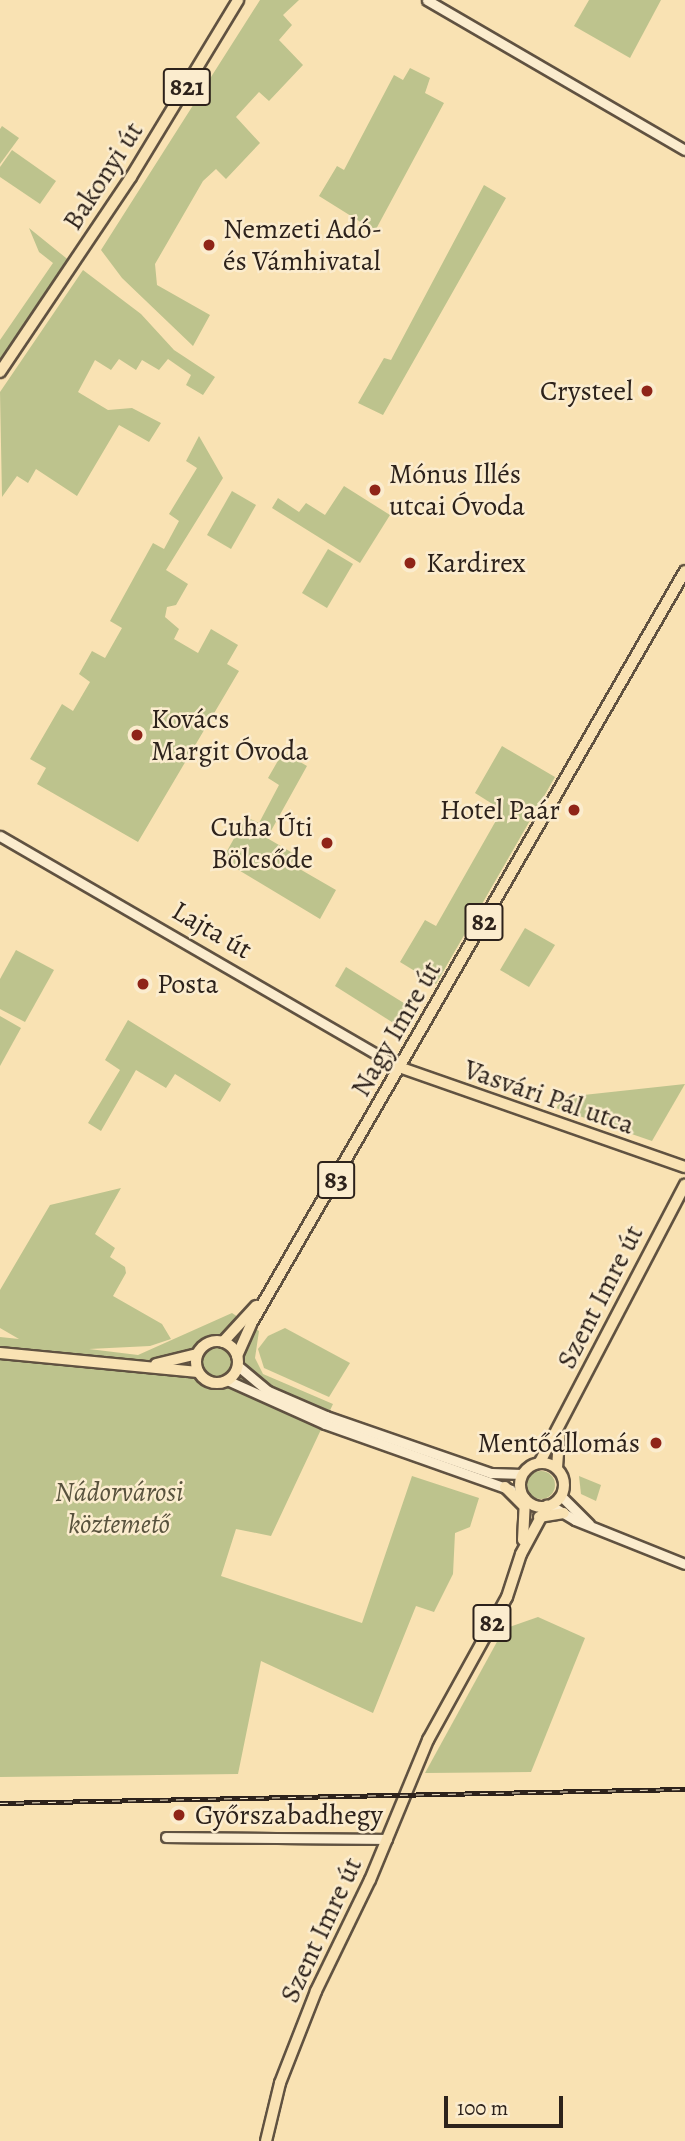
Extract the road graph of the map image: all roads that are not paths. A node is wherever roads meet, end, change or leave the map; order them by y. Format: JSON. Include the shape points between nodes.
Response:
{"nodes":[{"id":1,"x":237,"y":0,"type":"edge"},
{"id":2,"x":427,"y":0,"type":"edge"},
{"id":3,"x":685,"y":150,"type":"edge"},
{"id":4,"x":0,"y":372,"type":"edge"},
{"id":5,"x":685,"y":571,"type":"edge"},
{"id":6,"x":0,"y":836,"type":"edge"},
{"id":7,"x":399,"y":1067,"type":"junction"},
{"id":8,"x":685,"y":1167,"type":"edge"},
{"id":9,"x":685,"y":1185,"type":"edge"},
{"id":10,"x":270,"y":1291,"type":"junction"},
{"id":11,"x":223,"y":1342,"type":"junction"},
{"id":12,"x":0,"y":1353,"type":"edge"},
{"id":13,"x":197,"y":1354,"type":"junction"},
{"id":14,"x":238,"y":1361,"type":"junction"},
{"id":15,"x":141,"y":1367,"type":"junction"},
{"id":16,"x":198,"y":1372,"type":"junction"},
{"id":17,"x":229,"y":1381,"type":"junction"},
{"id":18,"x":559,"y":1432,"type":"junction"},
{"id":19,"x":540,"y":1462,"type":"junction"},
{"id":20,"x":557,"y":1468,"type":"junction"},
{"id":21,"x":522,"y":1474,"type":"junction"},
{"id":22,"x":505,"y":1488,"type":"junction"},
{"id":23,"x":561,"y":1496,"type":"junction"},
{"id":24,"x":524,"y":1497,"type":"junction"},
{"id":25,"x":549,"y":1506,"type":"junction"},
{"id":26,"x":564,"y":1513,"type":"junction"},
{"id":27,"x":527,"y":1517,"type":"junction"},
{"id":28,"x":539,"y":1517,"type":"junction"},
{"id":29,"x":590,"y":1525,"type":"junction"},
{"id":30,"x":521,"y":1553,"type":"junction"},
{"id":31,"x":685,"y":1564,"type":"edge"},
{"id":32,"x":166,"y":1837,"type":"dead end"},
{"id":33,"x":387,"y":1839,"type":"junction"},
{"id":34,"x":266,"y":2141,"type":"edge"}],
"edges":[{"from":1,"to":4,"type":"main road","name":"Bakonyi út","number":"821","via":[[131,177]]},
{"from":2,"to":3,"type":"street"},
{"from":5,"to":7,"type":"main road","name":"Nagy Imre út","number":"82"},
{"from":6,"to":7,"type":"street","name":"Lajta út"},
{"from":7,"to":8,"type":"main road","name":"Vasvári Pál utca"},
{"from":7,"to":10,"type":"main road","name":"Nagy Imre út","number":"83"},
{"from":9,"to":18,"type":"main road","name":"Szent Imre út","via":[[611,1320]]},
{"from":10,"to":11,"type":"main road","name":"Nagy Imre út","number":"83"},
{"from":10,"to":14,"type":"main road","name":"Nagy Imre út","number":"83"},
{"from":11,"to":13,"type":"main road","number":"83","via":[[209,1342]]},
{"from":11,"to":14,"type":"main road"},
{"from":12,"to":15,"type":"main road","number":"83"},
{"from":13,"to":15,"type":"main road","number":"83"},
{"from":13,"to":16,"type":"main road"},
{"from":14,"to":17,"type":"main road","number":"83"},
{"from":14,"to":21,"type":"street","via":[[268,1391],[326,1416],[491,1473]]},
{"from":15,"to":16,"type":"main road","number":"83"},
{"from":16,"to":17,"type":"main road","number":"83","via":[[210,1383]]},
{"from":17,"to":22,"type":"street","via":[[326,1424]]},
{"from":18,"to":19,"type":"main road","name":"Szent Imre út"},
{"from":18,"to":20,"type":"main road","name":"Szent Imre út"},
{"from":19,"to":20,"type":"main road"},
{"from":19,"to":21,"type":"main road"},
{"from":20,"to":23,"type":"main road","via":[[564,1484]]},
{"from":21,"to":24,"type":"main road","number":"82"},
{"from":22,"to":24,"type":"street"},
{"from":22,"to":27,"type":"main road","via":[[523,1505]]},
{"from":23,"to":25,"type":"main road","number":"82"},
{"from":23,"to":29,"type":"street"},
{"from":24,"to":25,"type":"main road"},
{"from":24,"to":27,"type":"main road","name":"Szent Imre út","number":"82"},
{"from":25,"to":26,"type":"street"},
{"from":25,"to":28,"type":"main road","name":"Szent Imre út","number":"82"},
{"from":26,"to":28,"type":"main road"},
{"from":26,"to":29,"type":"street"},
{"from":27,"to":30,"type":"main road","name":"Szent Imre út","number":"82"},
{"from":28,"to":30,"type":"main road","name":"Szent Imre út","number":"82"},
{"from":29,"to":31,"type":"street"},
{"from":30,"to":33,"type":"main road","name":"Szent Imre út","number":"82","via":[[507,1597],[428,1741]]},
{"from":32,"to":33,"type":"street"},
{"from":33,"to":34,"type":"main road","name":"Szent Imre út","number":"82","via":[[299,2033]]}]}
